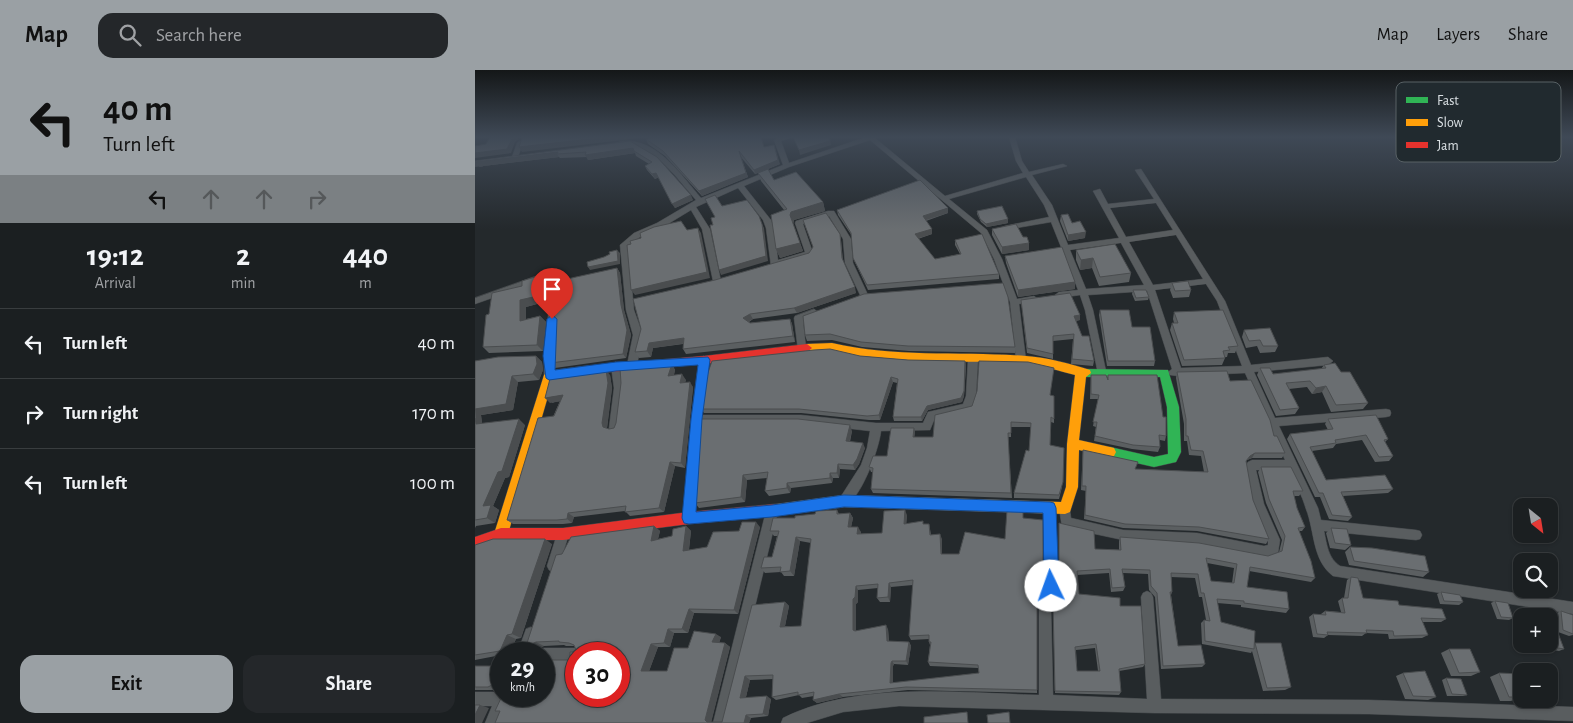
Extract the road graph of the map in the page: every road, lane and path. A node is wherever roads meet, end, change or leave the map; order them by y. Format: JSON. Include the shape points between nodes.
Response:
{"nodes":[{"id":1,"x":667,"y":167,"type":"edge"},
{"id":2,"x":783,"y":167,"type":"edge"},
{"id":3,"x":908,"y":167,"type":"edge"},
{"id":4,"x":1023,"y":167,"type":"edge"},
{"id":5,"x":1057,"y":167,"type":"edge"},
{"id":6,"x":1139,"y":170,"type":"dead end"},
{"id":7,"x":1028,"y":174,"type":"junction"},
{"id":8,"x":739,"y":185,"type":"junction"},
{"id":9,"x":1097,"y":191,"type":"dead end"},
{"id":10,"x":945,"y":198,"type":"junction"},
{"id":11,"x":1158,"y":201,"type":"junction"},
{"id":12,"x":696,"y":204,"type":"junction"},
{"id":13,"x":1106,"y":206,"type":"junction"},
{"id":14,"x":1053,"y":218,"type":"junction"},
{"id":15,"x":984,"y":232,"type":"junction"},
{"id":16,"x":1178,"y":232,"type":"junction"},
{"id":17,"x":1125,"y":240,"type":"junction"},
{"id":18,"x":1065,"y":248,"type":"junction"},
{"id":19,"x":1056,"y":250,"type":"edge"},
{"id":20,"x":1008,"y":258,"type":"edge"},
{"id":21,"x":998,"y":259,"type":"junction"},
{"id":22,"x":774,"y":264,"type":"junction"},
{"id":23,"x":764,"y":267,"type":"edge"},
{"id":24,"x":726,"y":278,"type":"edge"},
{"id":25,"x":717,"y":281,"type":"junction"},
{"id":26,"x":1208,"y":281,"type":"junction"},
{"id":27,"x":707,"y":283,"type":"edge"},
{"id":28,"x":1150,"y":288,"type":"junction"},
{"id":29,"x":1083,"y":292,"type":"junction"},
{"id":30,"x":854,"y":298,"type":"edge"},
{"id":31,"x":639,"y":299,"type":"edge"},
{"id":32,"x":475,"y":301,"type":"edge"},
{"id":33,"x":629,"y":301,"type":"junction"},
{"id":34,"x":1014,"y":302,"type":"junction"},
{"id":35,"x":826,"y":308,"type":"edge"},
{"id":36,"x":801,"y":348,"type":"junction"},
{"id":37,"x":705,"y":360,"type":"junction"},
{"id":38,"x":973,"y":360,"type":"junction"},
{"id":39,"x":1021,"y":360,"type":"junction"},
{"id":40,"x":1328,"y":361,"type":"dead end"},
{"id":41,"x":632,"y":365,"type":"junction"},
{"id":42,"x":616,"y":366,"type":"junction"},
{"id":43,"x":1248,"y":370,"type":"junction"},
{"id":44,"x":1101,"y":371,"type":"junction"},
{"id":45,"x":1081,"y":372,"type":"junction"},
{"id":46,"x":1177,"y":372,"type":"junction"},
{"id":47,"x":1164,"y":373,"type":"junction"},
{"id":48,"x":549,"y":375,"type":"junction"},
{"id":49,"x":1386,"y":413,"type":"dead end"},
{"id":50,"x":696,"y":419,"type":"junction"},
{"id":51,"x":1272,"y":422,"type":"junction"},
{"id":52,"x":876,"y":427,"type":"junction"},
{"id":53,"x":614,"y":428,"type":"edge"},
{"id":54,"x":1073,"y":444,"type":"junction"},
{"id":55,"x":1291,"y":465,"type":"junction"},
{"id":56,"x":844,"y":501,"type":"junction"},
{"id":57,"x":1050,"y":508,"type":"junction"},
{"id":58,"x":1065,"y":508,"type":"junction"},
{"id":59,"x":772,"y":511,"type":"junction"},
{"id":60,"x":689,"y":518,"type":"junction"},
{"id":61,"x":1317,"y":525,"type":"junction"},
{"id":62,"x":501,"y":534,"type":"junction"},
{"id":63,"x":563,"y":534,"type":"junction"},
{"id":64,"x":1416,"y":536,"type":"dead end"},
{"id":65,"x":475,"y":543,"type":"edge"},
{"id":66,"x":549,"y":579,"type":"edge"},
{"id":67,"x":1147,"y":597,"type":"dead end"},
{"id":68,"x":1573,"y":608,"type":"edge"},
{"id":69,"x":535,"y":621,"type":"edge"},
{"id":70,"x":528,"y":642,"type":"edge"},
{"id":71,"x":490,"y":698,"type":"edge"},
{"id":72,"x":475,"y":699,"type":"edge"},
{"id":73,"x":1046,"y":702,"type":"junction"},
{"id":74,"x":1154,"y":706,"type":"junction"},
{"id":75,"x":498,"y":707,"type":"edge"},
{"id":76,"x":1573,"y":714,"type":"edge"},
{"id":77,"x":796,"y":721,"type":"edge"},
{"id":78,"x":492,"y":723,"type":"edge"},
{"id":79,"x":720,"y":723,"type":"edge"}],
"edges":[{"from":1,"to":12,"type":"street"},
{"from":2,"to":8,"type":"street"},
{"from":3,"to":10,"type":"street"},
{"from":4,"to":7,"type":"street"},
{"from":5,"to":7,"type":"street"},
{"from":6,"to":11,"type":"street"},
{"from":7,"to":10,"type":"street"},
{"from":7,"to":14,"type":"street"},
{"from":8,"to":12,"type":"street"},
{"from":8,"to":22,"type":"street","via":[[767,220]]},
{"from":9,"to":13,"type":"street"},
{"from":10,"to":15,"type":"street"},
{"from":11,"to":13,"type":"street"},
{"from":11,"to":16,"type":"street"},
{"from":12,"to":25,"type":"street","via":[[706,229]]},
{"from":12,"to":33,"type":"street","via":[[629,239],[624,245],[621,269]]},
{"from":13,"to":17,"type":"street"},
{"from":14,"to":15,"type":"street"},
{"from":14,"to":18,"type":"street"},
{"from":15,"to":21,"type":"street"},
{"from":16,"to":17,"type":"street"},
{"from":16,"to":26,"type":"street"},
{"from":17,"to":18,"type":"street"},
{"from":17,"to":28,"type":"street"},
{"from":18,"to":19,"type":"street"},
{"from":18,"to":29,"type":"street"},
{"from":20,"to":21,"type":"street"},
{"from":21,"to":34,"type":"street","via":[[1002,284]]},
{"from":22,"to":23,"type":"street"},
{"from":22,"to":30,"type":"street","via":[[807,255],[799,222],[831,213],[847,239],[849,263],[868,295]]},
{"from":24,"to":25,"type":"street"},
{"from":25,"to":27,"type":"street"},
{"from":26,"to":28,"type":"street"},
{"from":26,"to":43,"type":"street","via":[[1221,301]]},
{"from":28,"to":29,"type":"street"},
{"from":28,"to":46,"type":"street"},
{"from":29,"to":34,"type":"street"},
{"from":29,"to":44,"type":"street"},
{"from":31,"to":33,"type":"street"},
{"from":32,"to":48,"type":"street","via":[[557,272],[559,281],[544,356]]},
{"from":33,"to":41,"type":"street","via":[[639,335]]},
{"from":34,"to":39,"type":"street"},
{"from":35,"to":36,"type":"street","via":[[793,318]]},
{"from":36,"to":37,"type":"street"},
{"from":36,"to":38,"type":"street","via":[[832,346],[862,354]]},
{"from":37,"to":41,"type":"street"},
{"from":37,"to":50,"type":"street"},
{"from":38,"to":39,"type":"street"},
{"from":38,"to":52,"type":"street","via":[[971,396],[967,407],[932,415],[926,427]]},
{"from":39,"to":45,"type":"street"},
{"from":40,"to":43,"type":"street"},
{"from":41,"to":42,"type":"street"},
{"from":42,"to":48,"type":"street"},
{"from":42,"to":53,"type":"street","via":[[619,388]]},
{"from":43,"to":46,"type":"street"},
{"from":43,"to":51,"type":"street"},
{"from":44,"to":45,"type":"street"},
{"from":44,"to":47,"type":"street"},
{"from":45,"to":54,"type":"street"},
{"from":46,"to":47,"type":"street"},
{"from":47,"to":54,"type":"street","via":[[1173,407],[1175,452],[1172,458],[1154,462]]},
{"from":48,"to":62,"type":"street"},
{"from":49,"to":51,"type":"street"},
{"from":50,"to":52,"type":"street","via":[[801,419]]},
{"from":50,"to":60,"type":"street"},
{"from":51,"to":55,"type":"street"},
{"from":52,"to":56,"type":"street","via":[[875,444],[862,478]]},
{"from":54,"to":58,"type":"street","via":[[1072,487]]},
{"from":55,"to":58,"type":"street","via":[[1250,467],[1258,504],[1274,540],[1274,549],[1263,552],[1197,539],[1123,535],[1066,523]]},
{"from":55,"to":61,"type":"street"},
{"from":56,"to":57,"type":"street"},
{"from":56,"to":59,"type":"street"},
{"from":57,"to":58,"type":"street"},
{"from":57,"to":73,"type":"street","via":[[1051,586],[1045,607]]},
{"from":59,"to":60,"type":"street"},
{"from":59,"to":79,"type":"street"},
{"from":60,"to":63,"type":"street"},
{"from":61,"to":64,"type":"street"},
{"from":61,"to":68,"type":"street","via":[[1325,560],[1337,572]]},
{"from":62,"to":63,"type":"street"},
{"from":62,"to":65,"type":"street"},
{"from":63,"to":66,"type":"street"},
{"from":67,"to":74,"type":"street"},
{"from":69,"to":70,"type":"street"},
{"from":71,"to":72,"type":"street"},
{"from":73,"to":74,"type":"street"},
{"from":73,"to":77,"type":"street","via":[[899,699],[843,705]]},
{"from":74,"to":76,"type":"street","via":[[1369,707]]},
{"from":75,"to":78,"type":"street"}]}
